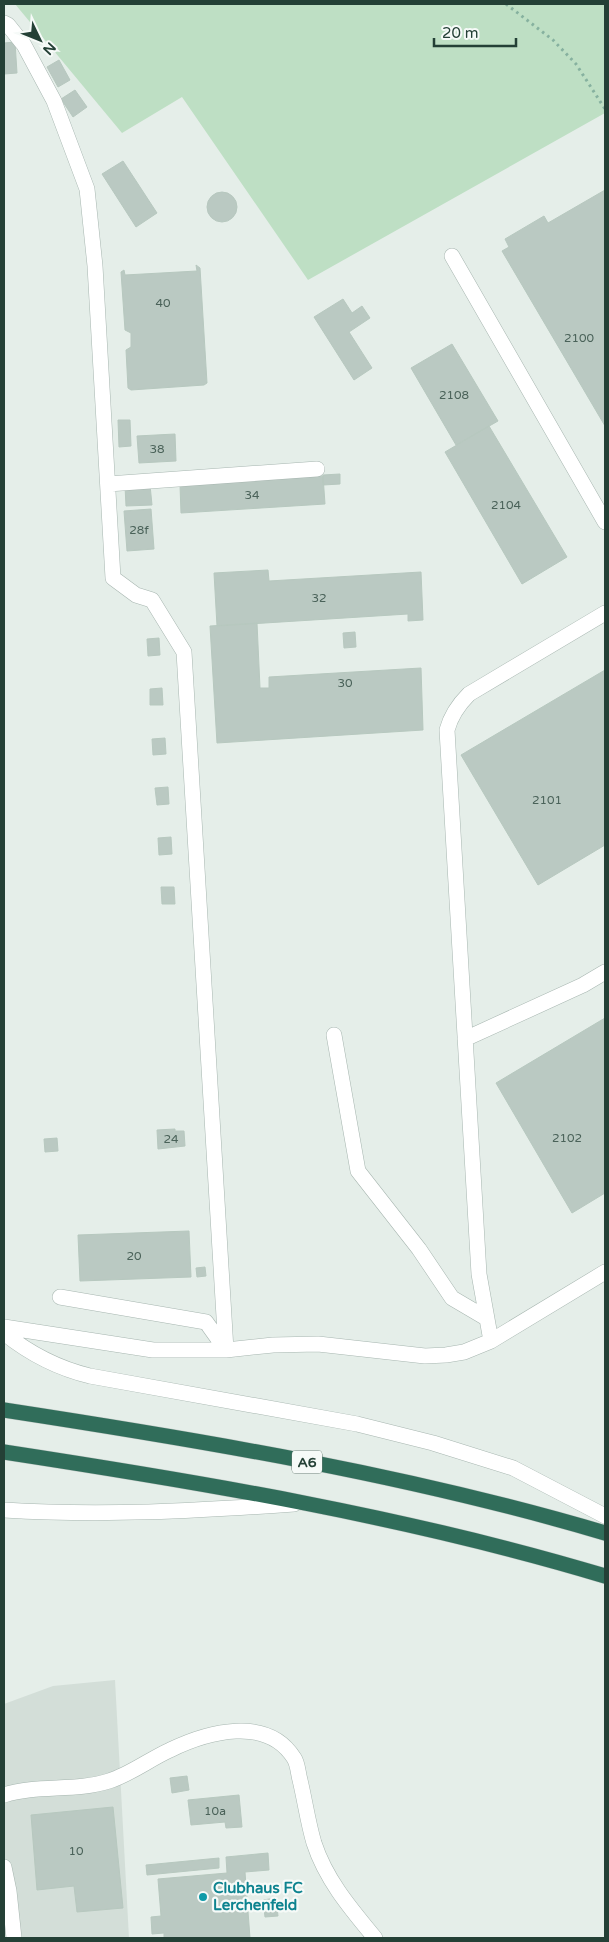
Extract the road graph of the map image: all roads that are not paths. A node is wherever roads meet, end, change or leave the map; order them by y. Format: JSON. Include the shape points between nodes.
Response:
{"nodes":[{"id":1,"x":4,"y":23,"type":"edge"},
{"id":2,"x":452,"y":256,"type":"dead end"},
{"id":3,"x":317,"y":469,"type":"dead end"},
{"id":4,"x":108,"y":484,"type":"junction"},
{"id":5,"x":605,"y":522,"type":"edge"},
{"id":6,"x":605,"y":613,"type":"edge"},
{"id":7,"x":605,"y":972,"type":"edge"},
{"id":8,"x":334,"y":1036,"type":"dead end"},
{"id":9,"x":465,"y":1039,"type":"junction"},
{"id":10,"x":605,"y":1272,"type":"edge"},
{"id":11,"x":60,"y":1297,"type":"dead end"},
{"id":12,"x":486,"y":1318,"type":"junction"},
{"id":13,"x":4,"y":1327,"type":"edge"},
{"id":14,"x":4,"y":1333,"type":"edge"},
{"id":15,"x":491,"y":1341,"type":"junction"},
{"id":16,"x":226,"y":1350,"type":"junction"},
{"id":17,"x":4,"y":1410,"type":"edge"},
{"id":18,"x":4,"y":1452,"type":"edge"},
{"id":19,"x":304,"y":1503,"type":"junction"},
{"id":20,"x":4,"y":1510,"type":"edge"},
{"id":21,"x":605,"y":1516,"type":"edge"},
{"id":22,"x":605,"y":1533,"type":"edge"},
{"id":23,"x":605,"y":1576,"type":"edge"},
{"id":24,"x":4,"y":1795,"type":"edge"},
{"id":25,"x":4,"y":1867,"type":"edge"},
{"id":26,"x":14,"y":1938,"type":"edge"},
{"id":27,"x":375,"y":1938,"type":"edge"}],
"edges":[{"from":1,"to":4,"type":"street","via":[[24,45],[54,101],[87,189],[95,266]]},
{"from":2,"to":5,"type":"street"},
{"from":3,"to":4,"type":"street"},
{"from":4,"to":16,"type":"street","via":[[113,578],[136,595],[152,600],[184,652]]},
{"from":6,"to":9,"type":"street","via":[[469,694],[451,717],[447,730]]},
{"from":7,"to":9,"type":"street"},
{"from":8,"to":12,"type":"street","via":[[358,1171],[419,1249],[452,1298]]},
{"from":9,"to":12,"type":"street","via":[[479,1274]]},
{"from":10,"to":15,"type":"street"},
{"from":11,"to":16,"type":"street","via":[[206,1322]]},
{"from":12,"to":15,"type":"street"},
{"from":13,"to":16,"type":"street","via":[[153,1350]]},
{"from":14,"to":21,"type":"street","via":[[47,1362],[83,1374],[357,1424],[433,1443],[513,1468]]},
{"from":15,"to":16,"type":"street","via":[[464,1352],[425,1356],[318,1344]]},
{"from":17,"to":22,"type":"highway","number":"A6","via":[[238,1448],[368,1474],[515,1508]]},
{"from":18,"to":19,"type":"highway"},
{"from":19,"to":20,"type":"street","via":[[175,1512]]},
{"from":19,"to":23,"type":"highway","via":[[435,1531]]},
{"from":24,"to":27,"type":"street","via":[[26,1789],[110,1781],[197,1738],[222,1732],[253,1731],[271,1737],[295,1759],[314,1842],[325,1872]]},
{"from":25,"to":26,"type":"street"}]}
